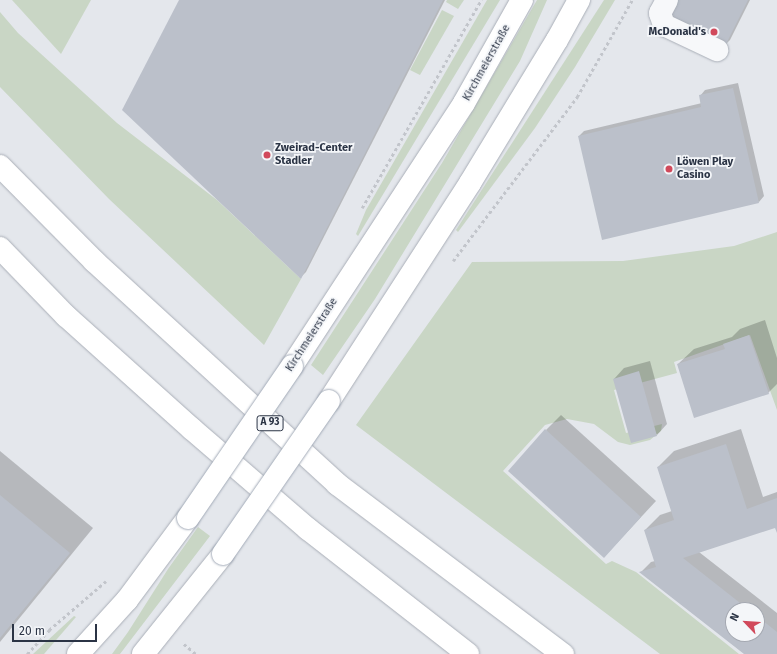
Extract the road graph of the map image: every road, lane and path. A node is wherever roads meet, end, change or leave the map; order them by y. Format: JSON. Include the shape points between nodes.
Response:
{"nodes":[{"id":1,"x":481,"y":0,"type":"edge"},
{"id":2,"x":522,"y":0,"type":"edge"},
{"id":3,"x":579,"y":0,"type":"edge"},
{"id":4,"x":632,"y":0,"type":"edge"},
{"id":5,"x":667,"y":0,"type":"edge"},
{"id":6,"x":718,"y":50,"type":"dead end"},
{"id":7,"x":0,"y":166,"type":"edge"},
{"id":8,"x":362,"y":209,"type":"dead end"},
{"id":9,"x":0,"y":248,"type":"edge"},
{"id":10,"x":451,"y":264,"type":"dead end"},
{"id":11,"x":107,"y":581,"type":"dead end"},
{"id":12,"x":432,"y":627,"type":"junction"},
{"id":13,"x":27,"y":654,"type":"edge"},
{"id":14,"x":78,"y":654,"type":"edge"},
{"id":15,"x":143,"y":654,"type":"edge"},
{"id":16,"x":447,"y":654,"type":"edge"},
{"id":17,"x":468,"y":654,"type":"edge"},
{"id":18,"x":562,"y":654,"type":"edge"}],
"edges":[{"from":1,"to":8,"type":"path"},
{"from":2,"to":14,"type":"main road","name":"Kirchmeierstraße","bridge":true,"via":[[464,103],[292,366],[188,518],[127,600]]},
{"from":3,"to":15,"type":"main road","bridge":true,"via":[[470,183],[329,400],[223,554]]},
{"from":4,"to":10,"type":"path","via":[[577,97]]},
{"from":5,"to":6,"type":"lane","via":[[660,13],[664,25]]},
{"from":7,"to":18,"type":"main road","number":"A 93","via":[[94,261],[337,484]]},
{"from":9,"to":12,"type":"main road","via":[[66,316],[198,434],[308,529]]},
{"from":11,"to":13,"type":"path","via":[[49,630]]},
{"from":12,"to":16,"type":"main road"},
{"from":12,"to":17,"type":"main road"}]}
